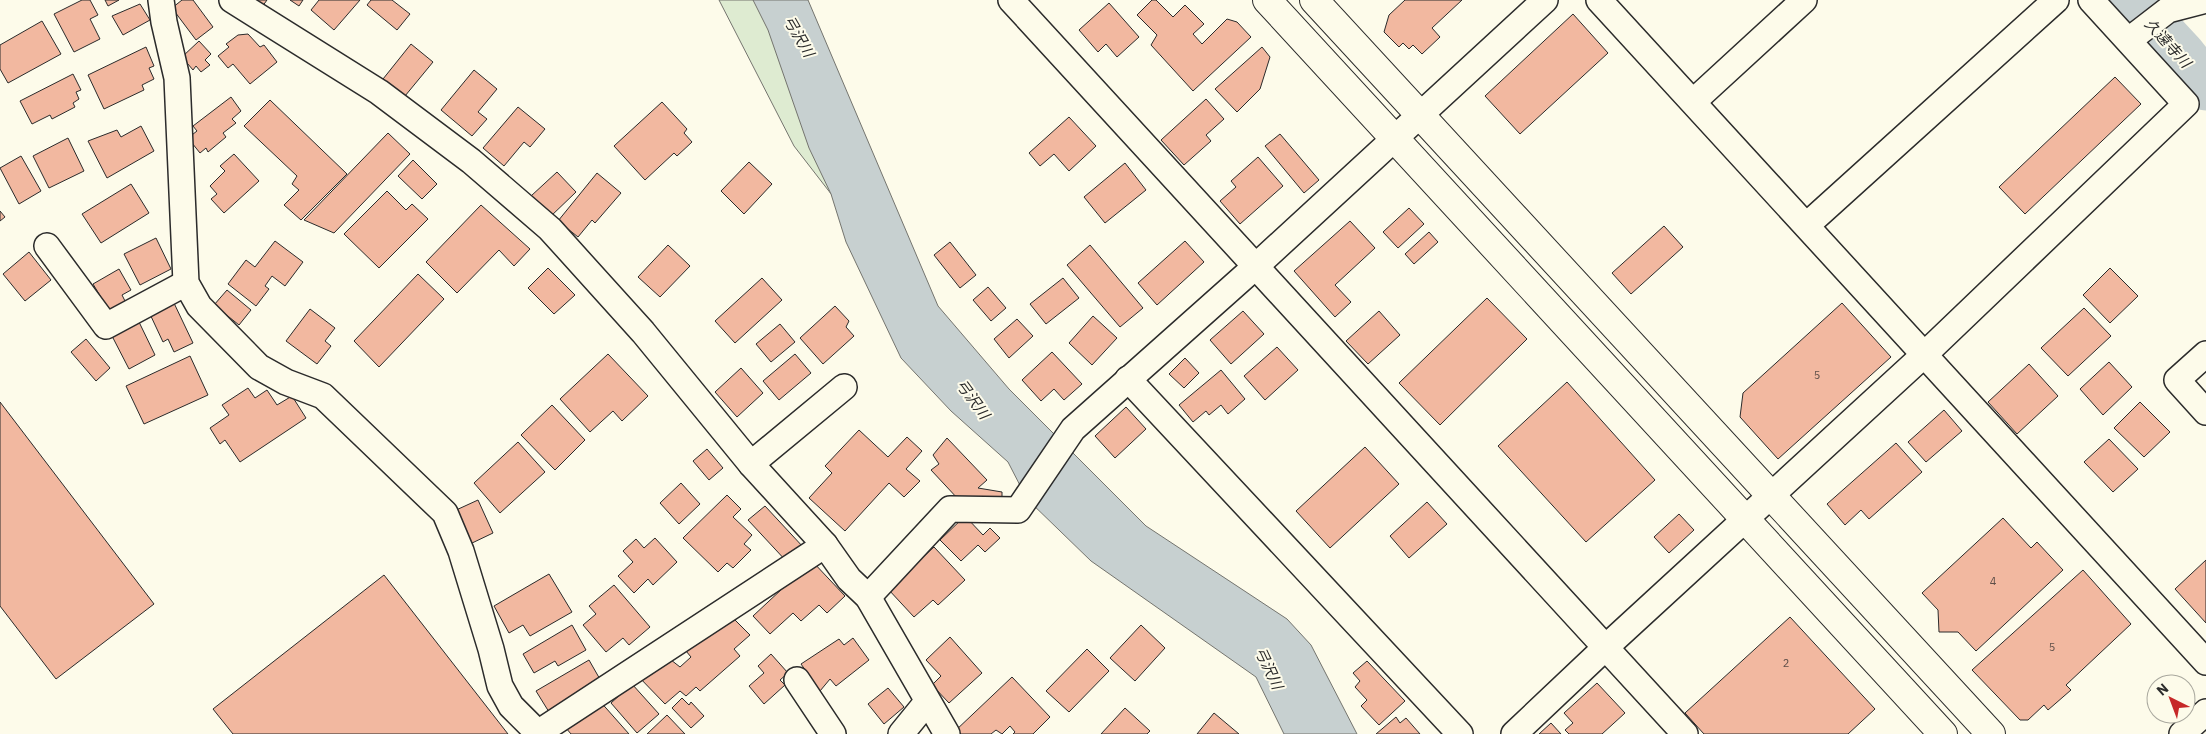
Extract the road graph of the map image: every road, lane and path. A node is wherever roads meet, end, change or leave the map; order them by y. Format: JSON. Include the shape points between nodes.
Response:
{"nodes":[{"id":1,"x":161,"y":0,"type":"edge"},
{"id":2,"x":232,"y":0,"type":"edge"},
{"id":3,"x":1011,"y":0,"type":"edge"},
{"id":4,"x":1268,"y":0,"type":"edge"},
{"id":5,"x":1314,"y":0,"type":"edge"},
{"id":6,"x":1545,"y":0,"type":"edge"},
{"id":7,"x":1599,"y":0,"type":"edge"},
{"id":8,"x":1804,"y":0,"type":"edge"},
{"id":9,"x":2056,"y":0,"type":"edge"},
{"id":10,"x":2091,"y":0,"type":"edge"},
{"id":11,"x":2206,"y":0,"type":"edge"},
{"id":12,"x":2162,"y":9,"type":"edge"},
{"id":13,"x":2133,"y":38,"type":"junction"},
{"id":14,"x":1694,"y":101,"type":"junction"},
{"id":15,"x":1420,"y":115,"type":"junction"},
{"id":16,"x":1394,"y":139,"type":"junction"},
{"id":17,"x":1807,"y":226,"type":"junction"},
{"id":18,"x":47,"y":246,"type":"dead end"},
{"id":19,"x":1255,"y":267,"type":"junction"},
{"id":20,"x":186,"y":283,"type":"junction"},
{"id":21,"x":1925,"y":354,"type":"junction"},
{"id":22,"x":2206,"y":354,"type":"edge"},
{"id":23,"x":1128,"y":379,"type":"junction"},
{"id":24,"x":844,"y":387,"type":"dead end"},
{"id":25,"x":2206,"y":412,"type":"edge"},
{"id":26,"x":751,"y":464,"type":"junction"},
{"id":27,"x":1771,"y":495,"type":"junction"},
{"id":28,"x":1745,"y":520,"type":"junction"},
{"id":29,"x":825,"y":545,"type":"junction"},
{"id":30,"x":868,"y":597,"type":"junction"},
{"id":31,"x":1606,"y":646,"type":"junction"},
{"id":32,"x":2206,"y":662,"type":"edge"},
{"id":33,"x":797,"y":680,"type":"dead end"},
{"id":34,"x":927,"y":702,"type":"junction"},
{"id":35,"x":2206,"y":712,"type":"edge"},
{"id":36,"x":538,"y":734,"type":"edge"},
{"id":37,"x":833,"y":734,"type":"edge"},
{"id":38,"x":901,"y":734,"type":"edge"},
{"id":39,"x":946,"y":734,"type":"edge"},
{"id":40,"x":1460,"y":734,"type":"edge"},
{"id":41,"x":1514,"y":734,"type":"edge"},
{"id":42,"x":1686,"y":734,"type":"edge"},
{"id":43,"x":1943,"y":734,"type":"edge"},
{"id":44,"x":1991,"y":734,"type":"edge"},
{"id":45,"x":2182,"y":734,"type":"edge"}],
"edges":[{"from":1,"to":20,"type":"street","via":[[177,78]]},
{"from":2,"to":26,"type":"street","via":[[379,92],[471,161],[550,229],[643,332]]},
{"from":3,"to":19,"type":"street"},
{"from":4,"to":16,"type":"street"},
{"from":5,"to":15,"type":"street"},
{"from":6,"to":15,"type":"street"},
{"from":7,"to":14,"type":"street"},
{"from":8,"to":14,"type":"street"},
{"from":9,"to":17,"type":"street"},
{"from":10,"to":13,"type":"street"},
{"from":11,"to":12,"type":"street"},
{"from":12,"to":13,"type":"street"},
{"from":13,"to":21,"type":"street","via":[[2186,104]]},
{"from":14,"to":17,"type":"street"},
{"from":15,"to":16,"type":"street"},
{"from":15,"to":27,"type":"street"},
{"from":16,"to":19,"type":"street"},
{"from":16,"to":28,"type":"street"},
{"from":17,"to":21,"type":"street"},
{"from":18,"to":20,"type":"street","via":[[106,326]]},
{"from":19,"to":23,"type":"street"},
{"from":19,"to":31,"type":"street"},
{"from":20,"to":36,"type":"street","via":[[199,306],[259,367],[286,382],[323,396],[445,513],[461,550],[500,686],[511,706]]},
{"from":21,"to":27,"type":"street"},
{"from":21,"to":32,"type":"street"},
{"from":22,"to":25,"type":"street","via":[[2177,380]]},
{"from":23,"to":30,"type":"street","via":[[1072,429],[1018,510],[950,509]]},
{"from":23,"to":40,"type":"street"},
{"from":24,"to":26,"type":"street"},
{"from":26,"to":29,"type":"street"},
{"from":27,"to":28,"type":"street"},
{"from":27,"to":44,"type":"street"},
{"from":28,"to":31,"type":"street"},
{"from":28,"to":43,"type":"street"},
{"from":29,"to":30,"type":"street","via":[[849,579]]},
{"from":29,"to":36,"type":"street"},
{"from":30,"to":34,"type":"street"},
{"from":31,"to":41,"type":"street"},
{"from":31,"to":42,"type":"street"},
{"from":33,"to":37,"type":"street"},
{"from":34,"to":38,"type":"street"},
{"from":34,"to":39,"type":"street"},
{"from":35,"to":45,"type":"street"}]}
